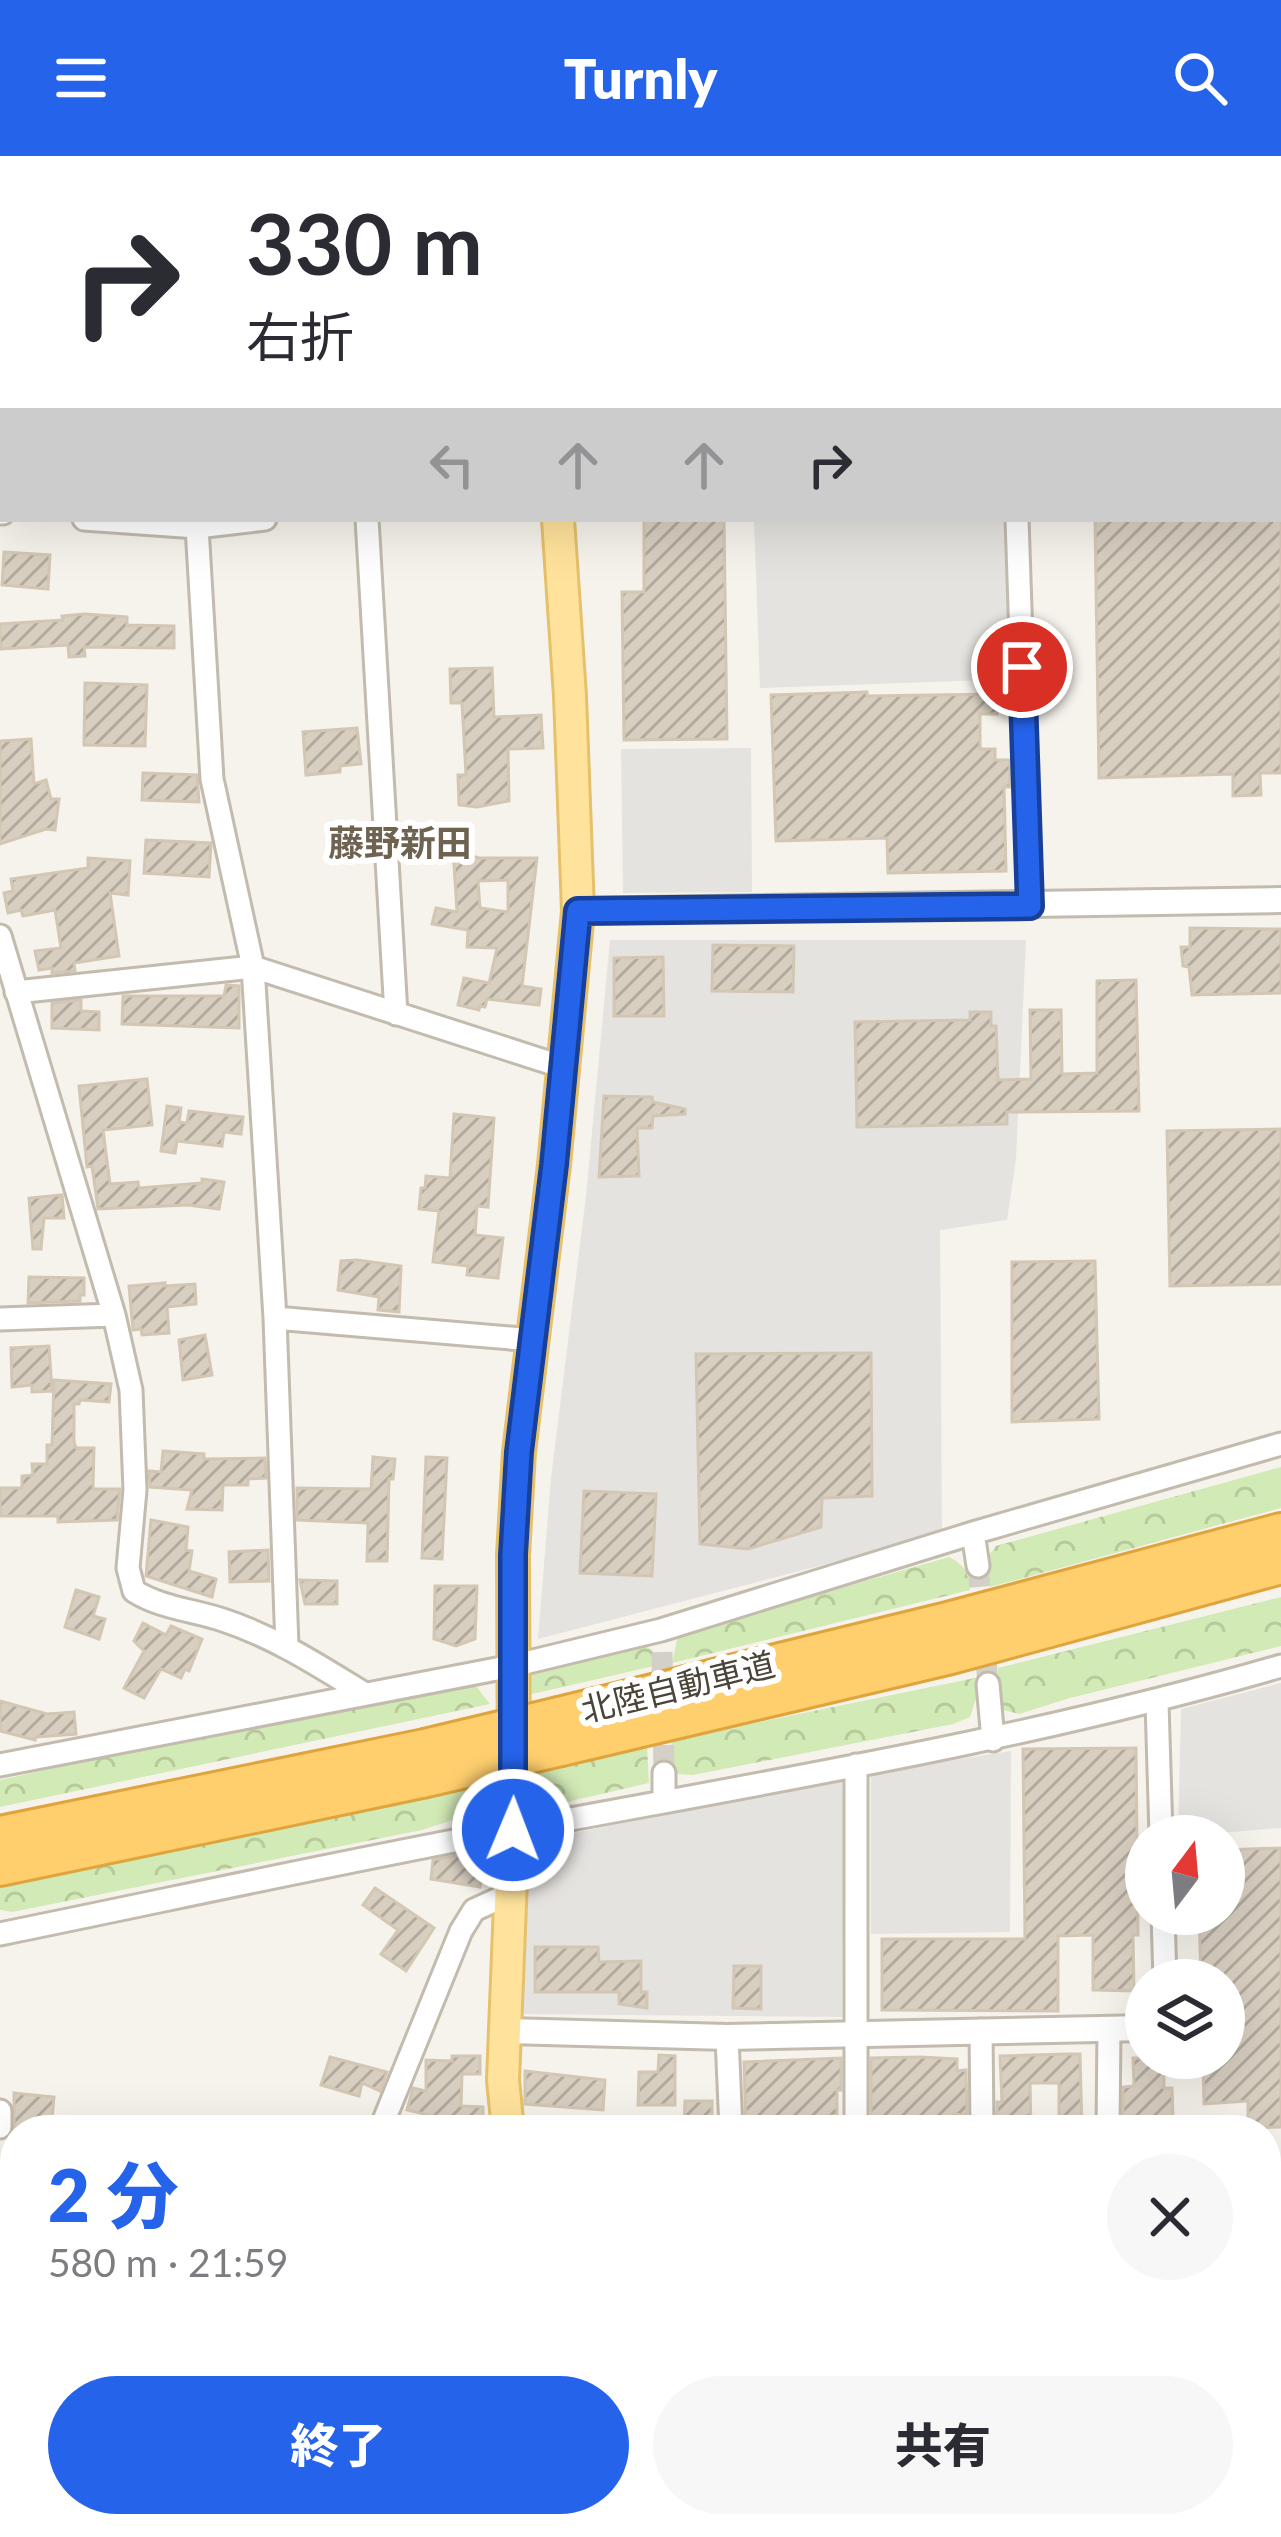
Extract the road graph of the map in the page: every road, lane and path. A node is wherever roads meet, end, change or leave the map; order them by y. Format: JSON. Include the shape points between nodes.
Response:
{"nodes":[{"id":1,"x":126,"y":522,"type":"edge"},
{"id":2,"x":240,"y":522,"type":"edge"},
{"id":3,"x":367,"y":522,"type":"edge"},
{"id":4,"x":558,"y":522,"type":"edge"},
{"id":5,"x":1017,"y":522,"type":"edge"},
{"id":6,"x":197,"y":527,"type":"junction"},
{"id":7,"x":1281,"y":900,"type":"edge"},
{"id":8,"x":1030,"y":906,"type":"junction"},
{"id":9,"x":578,"y":911,"type":"junction"},
{"id":10,"x":0,"y":937,"type":"edge"},
{"id":11,"x":253,"y":967,"type":"junction"},
{"id":12,"x":16,"y":992,"type":"junction"},
{"id":13,"x":396,"y":1014,"type":"junction"},
{"id":14,"x":563,"y":1067,"type":"junction"},
{"id":15,"x":114,"y":1315,"type":"junction"},
{"id":16,"x":0,"y":1318,"type":"edge"},
{"id":17,"x":274,"y":1318,"type":"junction"},
{"id":18,"x":532,"y":1340,"type":"junction"},
{"id":19,"x":1281,"y":1444,"type":"edge"},
{"id":20,"x":1281,"y":1532,"type":"edge"},
{"id":21,"x":973,"y":1533,"type":"junction"},
{"id":22,"x":1281,"y":1565,"type":"edge"},
{"id":23,"x":978,"y":1566,"type":"tunnel mouth"},
{"id":24,"x":1281,"y":1585,"type":"edge"},
{"id":25,"x":287,"y":1646,"type":"junction"},
{"id":26,"x":952,"y":1655,"type":"junction"},
{"id":27,"x":512,"y":1666,"type":"junction"},
{"id":28,"x":1281,"y":1666,"type":"edge"},
{"id":29,"x":988,"y":1684,"type":"tunnel mouth"},
{"id":30,"x":365,"y":1694,"type":"junction"},
{"id":31,"x":1156,"y":1702,"type":"junction"},
{"id":32,"x":560,"y":1731,"type":"junction"},
{"id":33,"x":993,"y":1740,"type":"junction"},
{"id":34,"x":424,"y":1764,"type":"junction"},
{"id":35,"x":0,"y":1765,"type":"edge"},
{"id":36,"x":856,"y":1765,"type":"junction"},
{"id":37,"x":664,"y":1773,"type":"tunnel mouth"},
{"id":38,"x":664,"y":1802,"type":"junction"},
{"id":39,"x":1160,"y":1815,"type":"edge"},
{"id":40,"x":513,"y":1830,"type":"junction"},
{"id":41,"x":0,"y":1835,"type":"edge"},
{"id":42,"x":0,"y":1867,"type":"edge"},
{"id":43,"x":509,"y":1894,"type":"junction"},
{"id":44,"x":0,"y":1934,"type":"edge"},
{"id":45,"x":1125,"y":2029,"type":"edge"},
{"id":46,"x":981,"y":2030,"type":"junction"},
{"id":47,"x":1109,"y":2030,"type":"junction"},
{"id":48,"x":505,"y":2031,"type":"junction"},
{"id":49,"x":854,"y":2035,"type":"junction"},
{"id":50,"x":727,"y":2037,"type":"junction"},
{"id":51,"x":0,"y":2111,"type":"edge"},
{"id":52,"x":386,"y":2115,"type":"edge"},
{"id":53,"x":508,"y":2115,"type":"edge"},
{"id":54,"x":730,"y":2115,"type":"edge"},
{"id":55,"x":856,"y":2115,"type":"edge"},
{"id":56,"x":982,"y":2115,"type":"edge"},
{"id":57,"x":1108,"y":2115,"type":"edge"},
{"id":58,"x":0,"y":2127,"type":"edge"}],
"edges":[{"from":1,"to":6,"type":"street"},
{"from":2,"to":6,"type":"street"},
{"from":3,"to":13,"type":"street"},
{"from":4,"to":9,"type":"main road"},
{"from":5,"to":8,"type":"street"},
{"from":6,"to":11,"type":"street","via":[[212,779]]},
{"from":7,"to":8,"type":"street"},
{"from":8,"to":9,"type":"street"},
{"from":9,"to":14,"type":"main road"},
{"from":10,"to":12,"type":"street"},
{"from":11,"to":12,"type":"street"},
{"from":11,"to":13,"type":"street"},
{"from":11,"to":17,"type":"street"},
{"from":12,"to":15,"type":"street"},
{"from":13,"to":14,"type":"street"},
{"from":14,"to":18,"type":"main road"},
{"from":15,"to":16,"type":"street"},
{"from":15,"to":25,"type":"street","via":[[135,1441],[128,1568],[134,1591]]},
{"from":17,"to":18,"type":"street"},
{"from":17,"to":25,"type":"street"},
{"from":18,"to":27,"type":"main road","via":[[519,1452]]},
{"from":19,"to":21,"type":"street"},
{"from":20,"to":32,"type":"highway","name":"北陸自動車道"},
{"from":21,"to":23,"type":"street"},
{"from":21,"to":27,"type":"street","via":[[662,1641]]},
{"from":22,"to":26,"type":"highway","name":"北陸自動車道"},
{"from":24,"to":26,"type":"highway"},
{"from":25,"to":30,"type":"street"},
{"from":26,"to":32,"type":"highway","name":"北陸自動車道"},
{"from":27,"to":30,"type":"street"},
{"from":27,"to":40,"type":"main road"},
{"from":28,"to":31,"type":"street"},
{"from":29,"to":33,"type":"street"},
{"from":30,"to":35,"type":"street"},
{"from":31,"to":33,"type":"street"},
{"from":31,"to":39,"type":"street"},
{"from":32,"to":34,"type":"highway","name":"北陸自動車道","bridge":true},
{"from":33,"to":36,"type":"street"},
{"from":34,"to":41,"type":"highway","name":"北陸自動車道"},
{"from":34,"to":42,"type":"highway","name":"北陸自動車道"},
{"from":36,"to":38,"type":"street"},
{"from":36,"to":49,"type":"street"},
{"from":37,"to":38,"type":"street"},
{"from":38,"to":40,"type":"street"},
{"from":40,"to":43,"type":"main road"},
{"from":40,"to":44,"type":"street"},
{"from":43,"to":48,"type":"main road"},
{"from":43,"to":52,"type":"street","via":[[475,1910],[461,1931]]},
{"from":45,"to":47,"type":"street"},
{"from":46,"to":47,"type":"street"},
{"from":46,"to":49,"type":"street"},
{"from":46,"to":56,"type":"street"},
{"from":47,"to":57,"type":"street"},
{"from":48,"to":50,"type":"street"},
{"from":48,"to":53,"type":"main road"},
{"from":49,"to":50,"type":"street"},
{"from":49,"to":55,"type":"street"},
{"from":50,"to":54,"type":"street"},
{"from":51,"to":58,"type":"street"}]}
